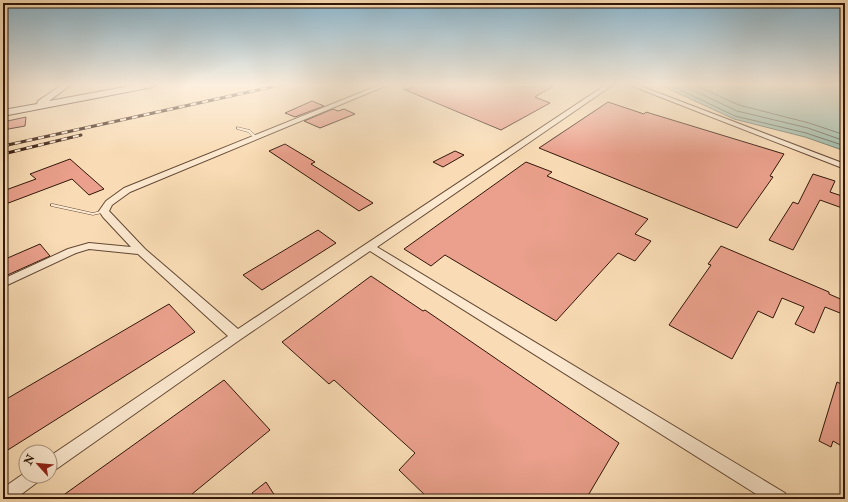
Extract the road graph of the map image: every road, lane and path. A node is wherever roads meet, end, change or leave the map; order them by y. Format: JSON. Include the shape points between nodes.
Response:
{"nodes":[{"id":1,"x":33,"y":107,"type":"edge"},
{"id":2,"x":330,"y":107,"type":"edge"},
{"id":3,"x":576,"y":107,"type":"edge"},
{"id":4,"x":691,"y":107,"type":"edge"},
{"id":5,"x":3,"y":113,"type":"edge"},
{"id":6,"x":238,"y":128,"type":"dead end"},
{"id":7,"x":256,"y":138,"type":"junction"},
{"id":8,"x":845,"y":167,"type":"edge"},
{"id":9,"x":53,"y":205,"type":"dead end"},
{"id":10,"x":104,"y":211,"type":"junction"},
{"id":11,"x":370,"y":247,"type":"junction"},
{"id":12,"x":141,"y":250,"type":"junction"},
{"id":13,"x":3,"y":283,"type":"edge"},
{"id":14,"x":237,"y":336,"type":"junction"},
{"id":15,"x":58,"y":459,"type":"edge"},
{"id":16,"x":23,"y":484,"type":"edge"},
{"id":17,"x":3,"y":498,"type":"edge"},
{"id":18,"x":779,"y":499,"type":"edge"}],
"edges":[{"from":1,"to":5,"type":"main road"},
{"from":2,"to":7,"type":"street"},
{"from":3,"to":11,"type":"street"},
{"from":4,"to":8,"type":"street"},
{"from":6,"to":7,"type":"lane"},
{"from":7,"to":10,"type":"street","via":[[127,190],[109,202]]},
{"from":9,"to":10,"type":"lane","via":[[93,214]]},
{"from":10,"to":12,"type":"street"},
{"from":11,"to":14,"type":"street"},
{"from":11,"to":18,"type":"street"},
{"from":12,"to":13,"type":"street","via":[[89,246],[72,251]]},
{"from":12,"to":14,"type":"street"},
{"from":14,"to":15,"type":"street"},
{"from":16,"to":17,"type":"street"}]}
